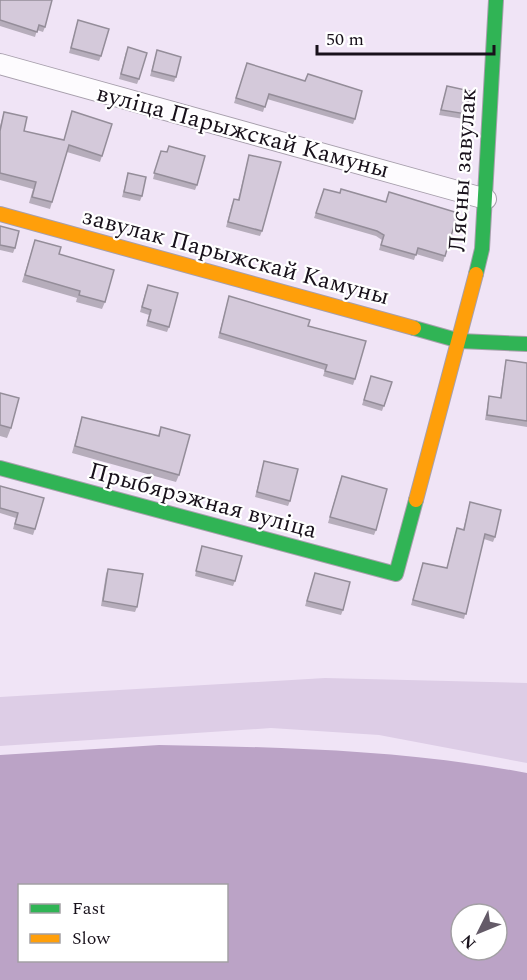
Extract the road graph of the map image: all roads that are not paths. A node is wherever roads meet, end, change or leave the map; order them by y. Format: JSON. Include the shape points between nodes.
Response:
{"nodes":[{"id":1,"x":496,"y":0,"type":"edge"},
{"id":2,"x":0,"y":64,"type":"edge"},
{"id":3,"x":486,"y":199,"type":"junction"},
{"id":4,"x":0,"y":214,"type":"edge"},
{"id":5,"x":460,"y":341,"type":"junction"},
{"id":6,"x":527,"y":344,"type":"edge"},
{"id":7,"x":0,"y":468,"type":"edge"},
{"id":8,"x":396,"y":574,"type":"joint"}],
"edges":[{"from":1,"to":3,"type":"street","name":"Лясны завулак"},
{"from":2,"to":3,"type":"street","name":"вуліца Парыжскай Камуны"},
{"from":3,"to":5,"type":"street","name":"Лясны завулак","via":[[482,249]]},
{"from":4,"to":5,"type":"street","name":"завулак Парыжскай Камуны"},
{"from":5,"to":6,"type":"street"},
{"from":5,"to":8,"type":"street","name":"Лясны завулак"},
{"from":7,"to":8,"type":"street","name":"Прыбярэжная вуліца"}]}
